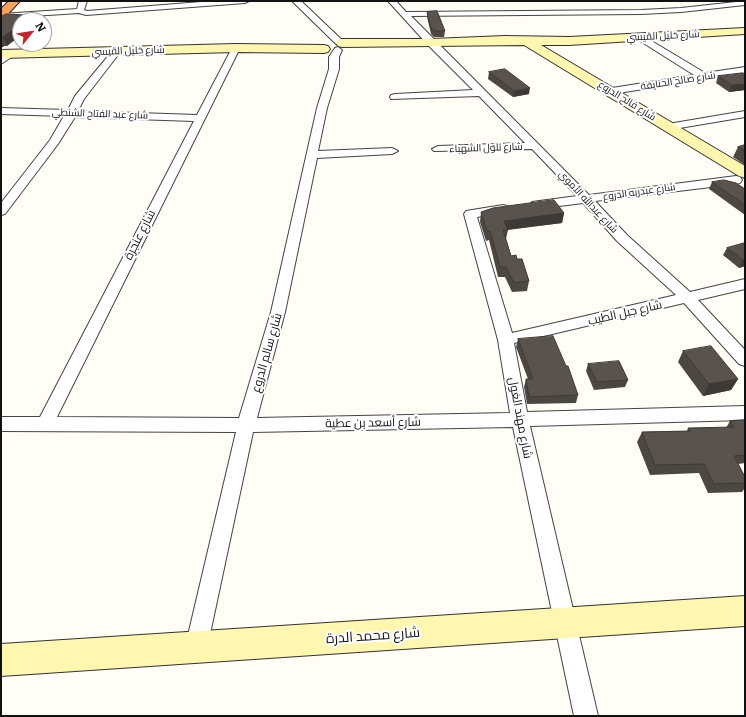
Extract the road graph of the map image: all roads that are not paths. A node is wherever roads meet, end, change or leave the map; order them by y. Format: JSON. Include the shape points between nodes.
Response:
{"nodes":[{"id":1,"x":15,"y":1,"type":"edge"},
{"id":2,"x":83,"y":1,"type":"edge"},
{"id":3,"x":245,"y":1,"type":"edge"},
{"id":4,"x":296,"y":1,"type":"edge"},
{"id":5,"x":392,"y":1,"type":"edge"},
{"id":6,"x":745,"y":3,"type":"edge"},
{"id":7,"x":80,"y":11,"type":"junction"},
{"id":8,"x":405,"y":14,"type":"junction"},
{"id":9,"x":1,"y":15,"type":"edge"},
{"id":10,"x":325,"y":30,"type":"junction"},
{"id":11,"x":745,"y":31,"type":"edge"},
{"id":12,"x":640,"y":37,"type":"junction"},
{"id":13,"x":531,"y":41,"type":"junction"},
{"id":14,"x":575,"y":41,"type":"junction"},
{"id":15,"x":496,"y":42,"type":"junction"},
{"id":16,"x":431,"y":43,"type":"junction"},
{"id":17,"x":333,"y":47,"type":"junction"},
{"id":18,"x":236,"y":48,"type":"junction"},
{"id":19,"x":118,"y":51,"type":"junction"},
{"id":20,"x":4,"y":56,"type":"edge"},
{"id":21,"x":556,"y":57,"type":"junction"},
{"id":22,"x":745,"y":70,"type":"edge"},
{"id":23,"x":704,"y":77,"type":"junction"},
{"id":24,"x":612,"y":92,"type":"junction"},
{"id":25,"x":482,"y":93,"type":"junction"},
{"id":26,"x":395,"y":96,"type":"dead end"},
{"id":27,"x":1,"y":111,"type":"edge"},
{"id":28,"x":72,"y":113,"type":"junction"},
{"id":29,"x":745,"y":114,"type":"edge"},
{"id":30,"x":200,"y":118,"type":"junction"},
{"id":31,"x":668,"y":127,"type":"junction"},
{"id":32,"x":534,"y":146,"type":"junction"},
{"id":33,"x":438,"y":150,"type":"dead end"},
{"id":34,"x":392,"y":151,"type":"dead end"},
{"id":35,"x":312,"y":154,"type":"junction"},
{"id":36,"x":741,"y":177,"type":"edge"},
{"id":37,"x":586,"y":199,"type":"junction"},
{"id":38,"x":1,"y":211,"type":"edge"},
{"id":39,"x":470,"y":214,"type":"joint"},
{"id":40,"x":745,"y":284,"type":"edge"},
{"id":41,"x":688,"y":298,"type":"junction"},
{"id":42,"x":506,"y":340,"type":"junction"},
{"id":43,"x":745,"y":360,"type":"edge"},
{"id":44,"x":745,"y":413,"type":"edge"},
{"id":45,"x":520,"y":420,"type":"junction"},
{"id":46,"x":45,"y":423,"type":"junction"},
{"id":47,"x":1,"y":424,"type":"edge"},
{"id":48,"x":246,"y":425,"type":"junction"},
{"id":49,"x":745,"y":611,"type":"edge"},
{"id":50,"x":565,"y":624,"type":"junction"},
{"id":51,"x":196,"y":648,"type":"junction"},
{"id":52,"x":1,"y":660,"type":"edge"},
{"id":53,"x":586,"y":716,"type":"edge"}],
"edges":[{"from":1,"to":9,"type":"highway"},
{"from":2,"to":7,"type":"street"},
{"from":3,"to":7,"type":"street","via":[[97,13]]},
{"from":4,"to":10,"type":"street"},
{"from":5,"to":8,"type":"street","name":"شارع عبدالله الأموي"},
{"from":6,"to":8,"type":"street","via":[[653,11]]},
{"from":7,"to":9,"type":"street"},
{"from":8,"to":16,"type":"street","name":"شارع عبدالله الأموي"},
{"from":10,"to":17,"type":"street","name":"شارع سالم الدروع"},
{"from":10,"to":17,"type":"street"},
{"from":11,"to":12,"type":"street","name":"شارع خليل القيسي"},
{"from":12,"to":14,"type":"street","name":"شارع خليل القيسي"},
{"from":12,"to":23,"type":"street"},
{"from":13,"to":14,"type":"street","name":"شارع خليل القيسي"},
{"from":13,"to":15,"type":"street","name":"شارع خليل القيسي"},
{"from":13,"to":21,"type":"street","name":"شارع فالح الدروع"},
{"from":14,"to":21,"type":"street","via":[[560,47]]},
{"from":15,"to":16,"type":"street","name":"شارع خليل القيسي"},
{"from":15,"to":21,"type":"street"},
{"from":16,"to":17,"type":"street","name":"شارع خليل القيسي"},
{"from":16,"to":25,"type":"street","name":"شارع عبدالله الأموي"},
{"from":17,"to":18,"type":"street","name":"شارع خليل القيسي"},
{"from":17,"to":35,"type":"street","name":"شارع سالم الدروع","via":[[334,69]]},
{"from":18,"to":19,"type":"street","name":"شارع خليل القيسي"},
{"from":18,"to":30,"type":"street","name":"شارع عنجرة"},
{"from":19,"to":20,"type":"street","name":"شارع خليل القيسي"},
{"from":19,"to":28,"type":"street","via":[[79,98]]},
{"from":21,"to":24,"type":"street","name":"شارع فالح الدروع"},
{"from":22,"to":23,"type":"street","name":"شارع صالح الحنايفة"},
{"from":23,"to":24,"type":"street","name":"شارع صالح الحنايفة"},
{"from":24,"to":31,"type":"street","name":"شارع فالح الدروع"},
{"from":25,"to":26,"type":"street"},
{"from":25,"to":32,"type":"street","name":"شارع عبدالله الأموي"},
{"from":27,"to":28,"type":"street","name":"شارع عبد الفتاح الشنطي"},
{"from":28,"to":30,"type":"street","name":"شارع عبد الفتاح الشنطي"},
{"from":28,"to":38,"type":"street","via":[[54,142]]},
{"from":29,"to":31,"type":"street"},
{"from":30,"to":46,"type":"street","name":"شارع عنجرة"},
{"from":31,"to":36,"type":"street","name":"شارع فالح الدروع"},
{"from":32,"to":33,"type":"street","name":"شارع تلول الشهباء"},
{"from":32,"to":37,"type":"street","name":"شارع عبدالله الأموي"},
{"from":34,"to":35,"type":"street"},
{"from":35,"to":48,"type":"street","name":"شارع سالم الدروع","via":[[278,312]]},
{"from":36,"to":37,"type":"street","name":"شارع عبدربه الدروع"},
{"from":37,"to":39,"type":"street","name":"شارع عبدربه الدروع"},
{"from":37,"to":41,"type":"street","name":"شارع عبدالله الأموي","via":[[622,238]]},
{"from":39,"to":42,"type":"street","name":"شارع مهند الغول"},
{"from":40,"to":41,"type":"street","name":"شارع جبل الطيب"},
{"from":41,"to":42,"type":"street","name":"شارع جبل الطيب"},
{"from":41,"to":43,"type":"street","name":"شارع عبدالله الأموي"},
{"from":42,"to":45,"type":"street","name":"شارع مهند الغول"},
{"from":44,"to":45,"type":"street","name":"شارع أسعد بن عطية"},
{"from":45,"to":48,"type":"street","name":"شارع أسعد بن عطية"},
{"from":45,"to":50,"type":"street","name":"شارع مهند الغول"},
{"from":46,"to":47,"type":"street","name":"شارع أسعد بن عطية"},
{"from":46,"to":48,"type":"street","name":"شارع أسعد بن عطية"},
{"from":48,"to":51,"type":"street","name":"شارع سالم الدروع"},
{"from":49,"to":50,"type":"street","name":"شارع محمد الدرة"},
{"from":50,"to":51,"type":"street","name":"شارع محمد الدرة"},
{"from":50,"to":53,"type":"street","name":"شارع مهند الغول"},
{"from":51,"to":52,"type":"street","name":"شارع محمد الدرة"}]}
